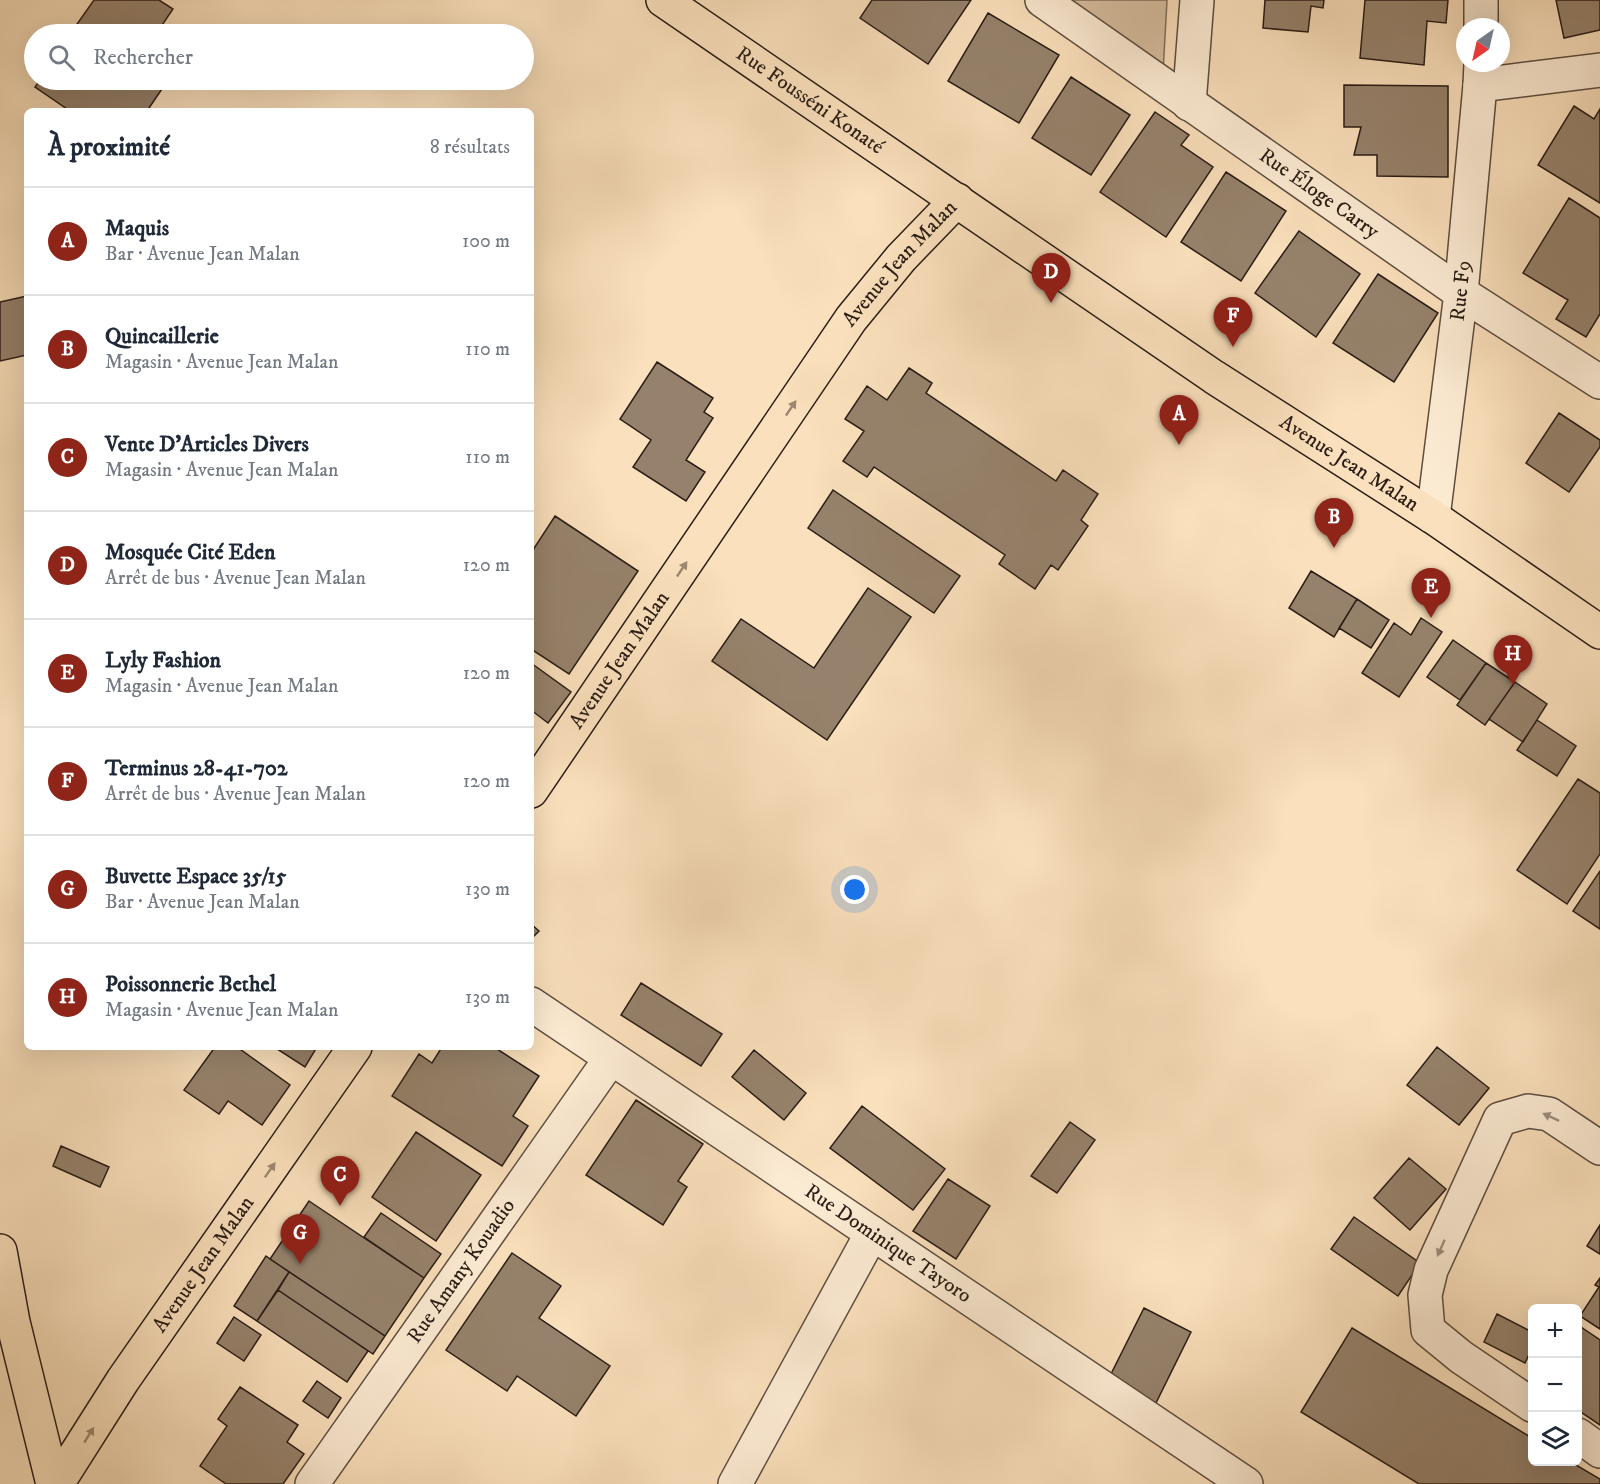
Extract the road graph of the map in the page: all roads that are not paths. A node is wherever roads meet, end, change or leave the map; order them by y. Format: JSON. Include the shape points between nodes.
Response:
{"nodes":[{"id":1,"x":663,"y":0,"type":"edge"},
{"id":2,"x":1042,"y":0,"type":"edge"},
{"id":3,"x":1197,"y":0,"type":"edge"},
{"id":4,"x":1481,"y":0,"type":"edge"},
{"id":5,"x":1481,"y":18,"type":"edge"},
{"id":6,"x":1600,"y":70,"type":"edge"},
{"id":7,"x":1480,"y":74,"type":"edge"},
{"id":8,"x":1189,"y":104,"type":"junction"},
{"id":9,"x":957,"y":200,"type":"junction"},
{"id":10,"x":1461,"y":292,"type":"junction"},
{"id":11,"x":1600,"y":382,"type":"edge"},
{"id":12,"x":1433,"y":517,"type":"junction"},
{"id":13,"x":1600,"y":632,"type":"edge"},
{"id":14,"x":534,"y":787,"type":"edge"},
{"id":15,"x":534,"y":1006,"type":"edge"},
{"id":16,"x":354,"y":1050,"type":"edge"},
{"id":17,"x":611,"y":1058,"type":"junction"},
{"id":18,"x":1600,"y":1148,"type":"edge"},
{"id":19,"x":872,"y":1233,"type":"junction"},
{"id":20,"x":0,"y":1251,"type":"edge"},
{"id":21,"x":7,"y":1323,"type":"edge"},
{"id":22,"x":1528,"y":1402,"type":"edge"},
{"id":23,"x":1582,"y":1438,"type":"edge"},
{"id":24,"x":1600,"y":1451,"type":"edge"},
{"id":25,"x":55,"y":1484,"type":"edge"},
{"id":26,"x":312,"y":1484,"type":"edge"},
{"id":27,"x":735,"y":1484,"type":"edge"},
{"id":28,"x":1246,"y":1484,"type":"edge"}],
"edges":[{"from":1,"to":9,"type":"main road","name":"Rue Fousséni Konaté"},
{"from":2,"to":8,"type":"street","name":"Rue Éloge Carry"},
{"from":3,"to":8,"type":"street"},
{"from":4,"to":5,"type":"street"},
{"from":6,"to":7,"type":"street"},
{"from":7,"to":10,"type":"street","name":"Rue F9"},
{"from":8,"to":10,"type":"street","name":"Rue Éloge Carry"},
{"from":9,"to":12,"type":"main road","name":"Avenue Jean Malan","via":[[1214,377]]},
{"from":14,"to":9,"type":"main road","name":"Avenue Jean Malan","one_way":true,"via":[[851,319],[901,258]]},
{"from":10,"to":11,"type":"street","name":"Rue Éloge Carry"},
{"from":10,"to":12,"type":"street","name":"Rue F9"},
{"from":12,"to":13,"type":"main road","name":"Avenue Jean Malan"},
{"from":15,"to":17,"type":"street","name":"Rue Dominique Tayoro"},
{"from":25,"to":16,"type":"main road","name":"Avenue Jean Malan","one_way":true},
{"from":17,"to":19,"type":"street","name":"Rue Dominique Tayoro"},
{"from":17,"to":26,"type":"street","name":"Rue Amany Kouadio"},
{"from":18,"to":22,"type":"street","one_way":true,"via":[[1549,1114],[1528,1111],[1500,1119],[1431,1270],[1425,1295],[1428,1330]]},
{"from":19,"to":27,"type":"street"},
{"from":19,"to":28,"type":"street","name":"Rue Dominique Tayoro"},
{"from":20,"to":21,"type":"main road"},
{"from":21,"to":25,"type":"main road"},
{"from":23,"to":24,"type":"street"}]}
